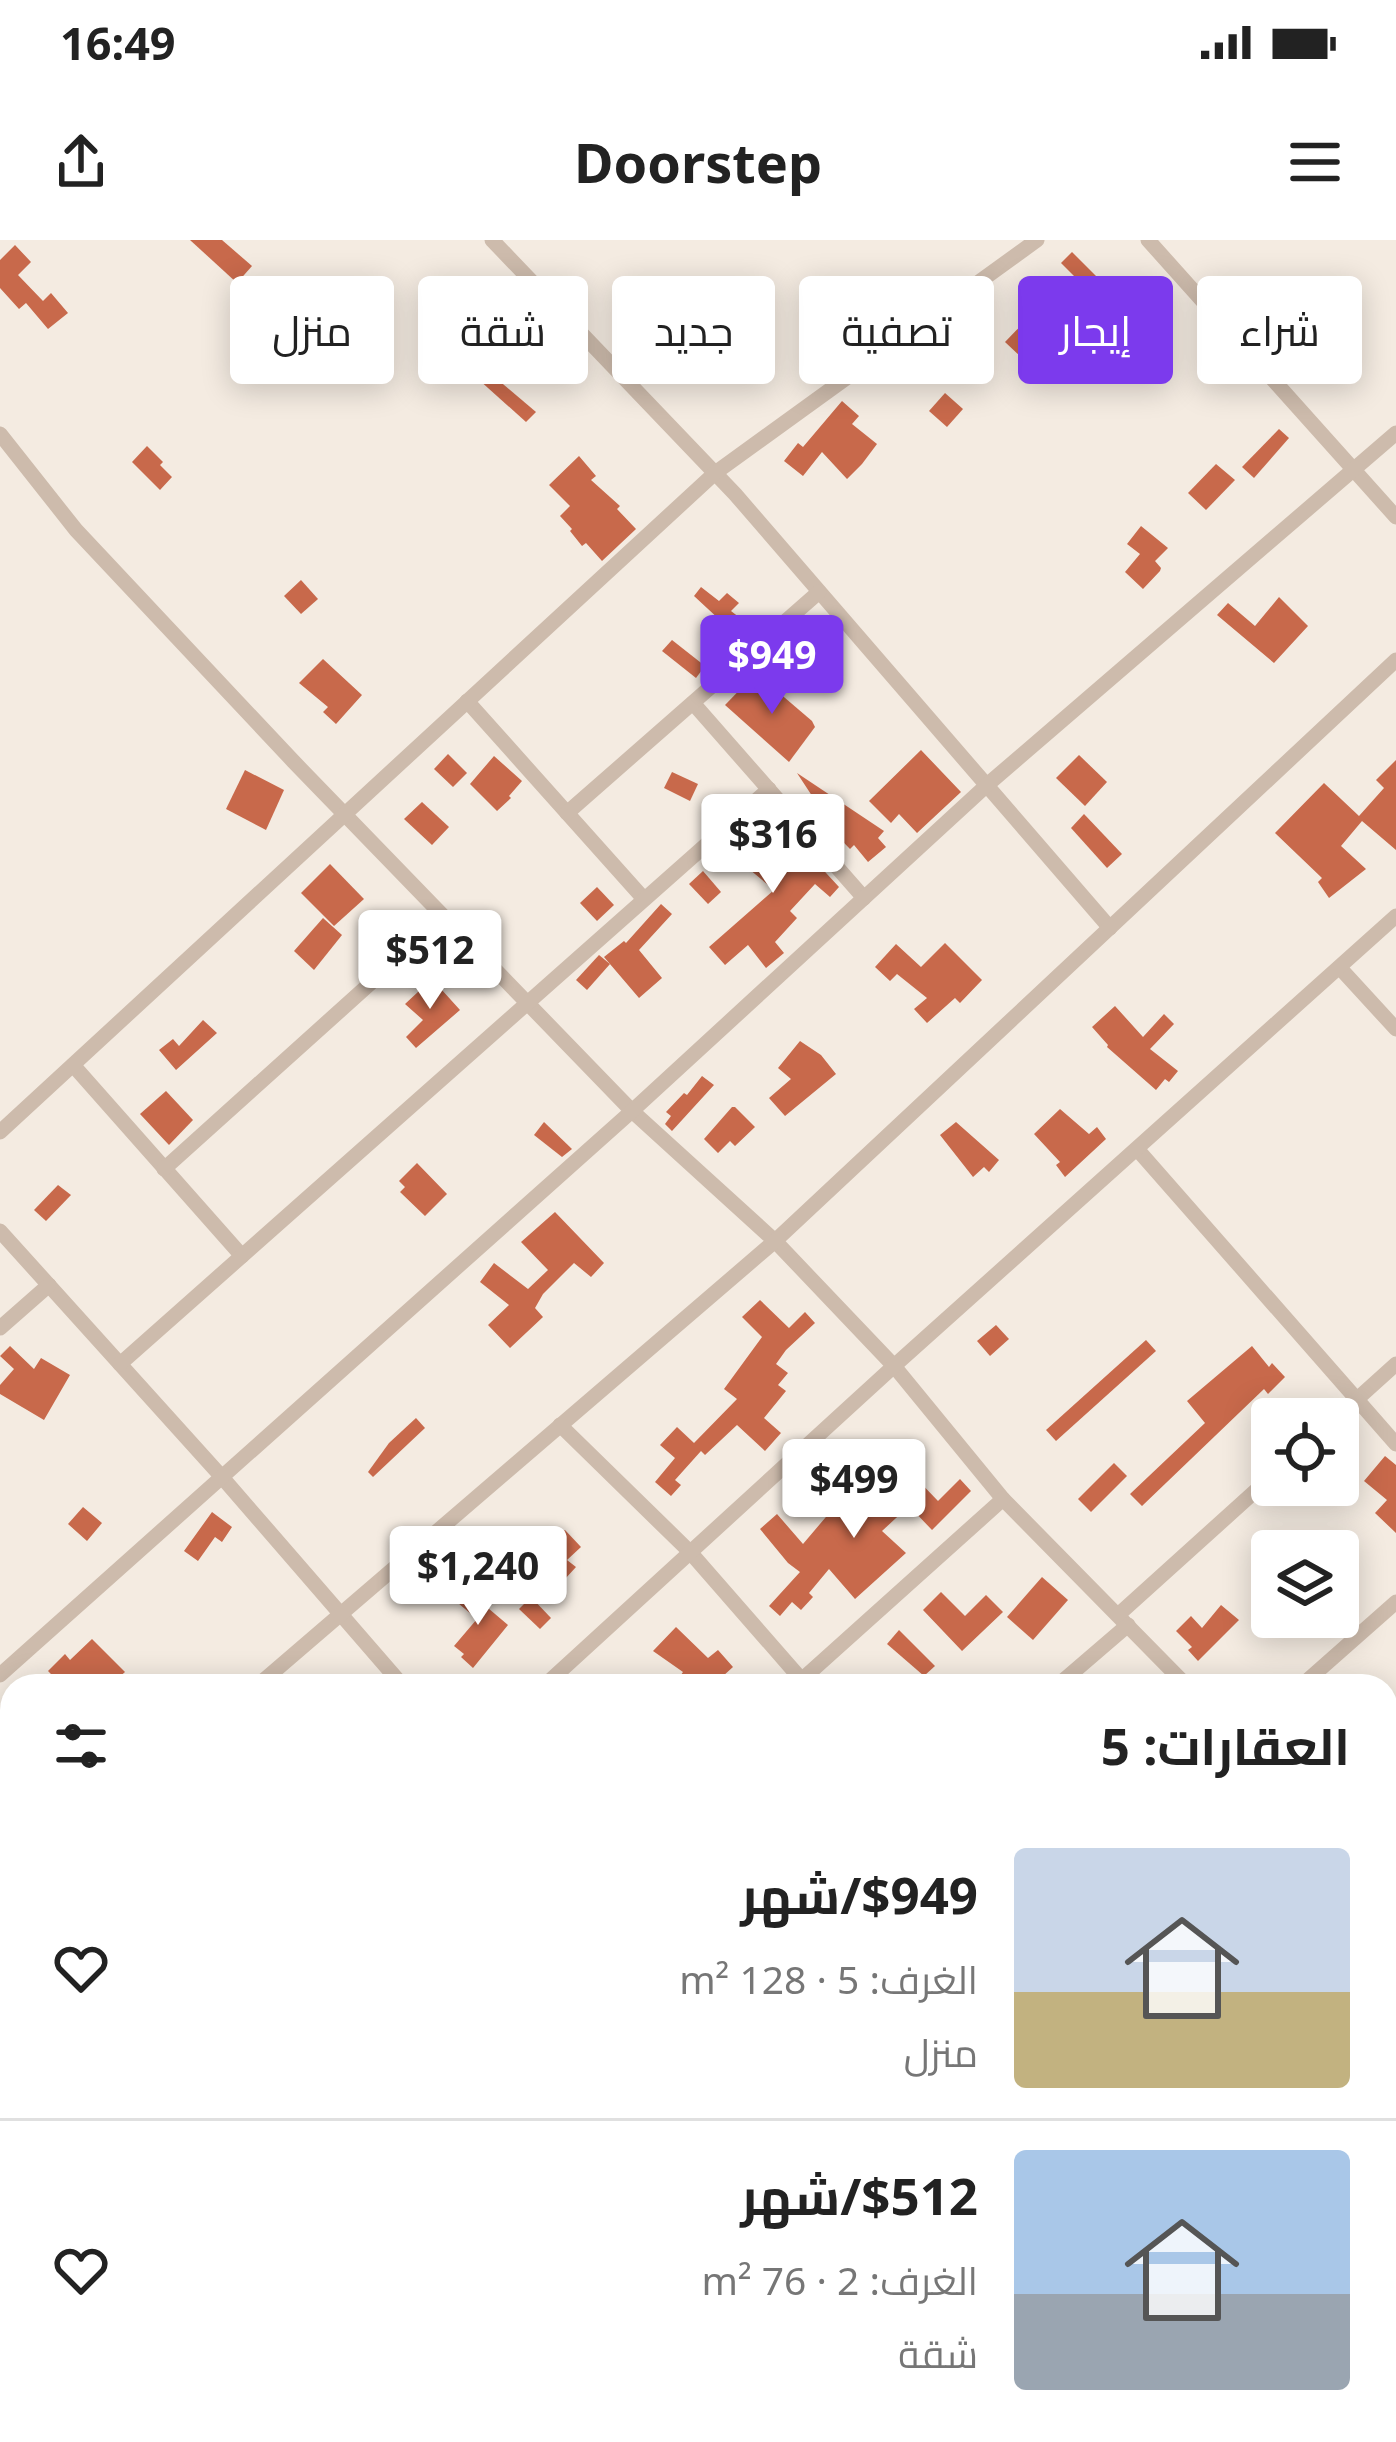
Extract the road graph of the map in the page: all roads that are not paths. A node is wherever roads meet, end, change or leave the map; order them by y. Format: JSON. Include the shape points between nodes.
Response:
{"nodes":[{"id":1,"x":491,"y":240,"type":"edge"},
{"id":2,"x":1037,"y":240,"type":"edge"},
{"id":3,"x":1148,"y":240,"type":"edge"},
{"id":4,"x":1396,"y":433,"type":"edge"},
{"id":5,"x":0,"y":434,"type":"edge"},
{"id":6,"x":1353,"y":470,"type":"junction"},
{"id":7,"x":715,"y":473,"type":"junction"},
{"id":8,"x":1396,"y":518,"type":"edge"},
{"id":9,"x":820,"y":592,"type":"junction"},
{"id":10,"x":1396,"y":660,"type":"edge"},
{"id":11,"x":467,"y":701,"type":"junction"},
{"id":12,"x":693,"y":703,"type":"junction"},
{"id":13,"x":987,"y":785,"type":"junction"},
{"id":14,"x":769,"y":789,"type":"junction"},
{"id":15,"x":567,"y":813,"type":"junction"},
{"id":16,"x":344,"y":814,"type":"junction"},
{"id":17,"x":864,"y":898,"type":"junction"},
{"id":18,"x":644,"y":899,"type":"junction"},
{"id":19,"x":1396,"y":916,"type":"edge"},
{"id":20,"x":444,"y":917,"type":"junction"},
{"id":21,"x":1110,"y":928,"type":"junction"},
{"id":22,"x":1340,"y":968,"type":"junction"},
{"id":23,"x":527,"y":1003,"type":"junction"},
{"id":24,"x":1396,"y":1029,"type":"edge"},
{"id":25,"x":73,"y":1065,"type":"junction"},
{"id":26,"x":632,"y":1111,"type":"junction"},
{"id":27,"x":0,"y":1132,"type":"edge"},
{"id":28,"x":1137,"y":1149,"type":"junction"},
{"id":29,"x":164,"y":1169,"type":"junction"},
{"id":30,"x":0,"y":1231,"type":"edge"},
{"id":31,"x":775,"y":1241,"type":"junction"},
{"id":32,"x":242,"y":1256,"type":"junction"},
{"id":33,"x":49,"y":1285,"type":"junction"},
{"id":34,"x":0,"y":1328,"type":"edge"},
{"id":35,"x":120,"y":1364,"type":"junction"},
{"id":36,"x":1396,"y":1364,"type":"edge"},
{"id":37,"x":894,"y":1366,"type":"junction"},
{"id":38,"x":1355,"y":1398,"type":"edge"},
{"id":39,"x":1359,"y":1398,"type":"edge"},
{"id":40,"x":1359,"y":1402,"type":"edge"},
{"id":41,"x":560,"y":1425,"type":"junction"},
{"id":42,"x":1396,"y":1444,"type":"edge"},
{"id":43,"x":221,"y":1476,"type":"junction"},
{"id":44,"x":1251,"y":1496,"type":"edge"},
{"id":45,"x":1004,"y":1499,"type":"junction"},
{"id":46,"x":690,"y":1552,"type":"junction"},
{"id":47,"x":1396,"y":1602,"type":"edge"},
{"id":48,"x":341,"y":1612,"type":"junction"},
{"id":49,"x":1123,"y":1620,"type":"junction"},
{"id":50,"x":1,"y":1674,"type":"edge"},
{"id":51,"x":271,"y":1674,"type":"edge"},
{"id":52,"x":394,"y":1674,"type":"edge"},
{"id":53,"x":557,"y":1674,"type":"edge"},
{"id":54,"x":793,"y":1674,"type":"edge"},
{"id":55,"x":812,"y":1674,"type":"edge"},
{"id":56,"x":1069,"y":1674,"type":"edge"},
{"id":57,"x":1175,"y":1674,"type":"edge"},
{"id":58,"x":1315,"y":1674,"type":"edge"}],
"edges":[{"from":1,"to":7,"type":"street"},
{"from":2,"to":7,"type":"street"},
{"from":3,"to":6,"type":"street"},
{"from":4,"to":6,"type":"street"},
{"from":5,"to":16,"type":"street","via":[[76,530]]},
{"from":6,"to":8,"type":"street"},
{"from":6,"to":13,"type":"street"},
{"from":7,"to":9,"type":"street"},
{"from":7,"to":11,"type":"street"},
{"from":9,"to":12,"type":"street"},
{"from":9,"to":13,"type":"street"},
{"from":10,"to":21,"type":"street"},
{"from":11,"to":15,"type":"street"},
{"from":11,"to":16,"type":"street"},
{"from":12,"to":14,"type":"street"},
{"from":12,"to":15,"type":"street"},
{"from":13,"to":17,"type":"street"},
{"from":13,"to":21,"type":"street"},
{"from":14,"to":17,"type":"street"},
{"from":14,"to":18,"type":"street"},
{"from":15,"to":18,"type":"street"},
{"from":16,"to":20,"type":"street"},
{"from":16,"to":25,"type":"street"},
{"from":17,"to":26,"type":"street"},
{"from":18,"to":23,"type":"street"},
{"from":19,"to":22,"type":"street"},
{"from":20,"to":23,"type":"street"},
{"from":20,"to":29,"type":"street"},
{"from":21,"to":31,"type":"street"},
{"from":22,"to":24,"type":"street"},
{"from":22,"to":28,"type":"street"},
{"from":23,"to":26,"type":"street"},
{"from":23,"to":32,"type":"street"},
{"from":25,"to":27,"type":"street"},
{"from":25,"to":29,"type":"street"},
{"from":26,"to":31,"type":"street"},
{"from":26,"to":43,"type":"street"},
{"from":28,"to":37,"type":"street"},
{"from":28,"to":38,"type":"street"},
{"from":29,"to":32,"type":"street"},
{"from":30,"to":33,"type":"street"},
{"from":31,"to":37,"type":"street"},
{"from":31,"to":41,"type":"street"},
{"from":32,"to":35,"type":"street"},
{"from":33,"to":34,"type":"street"},
{"from":33,"to":35,"type":"street"},
{"from":35,"to":43,"type":"street"},
{"from":36,"to":39,"type":"street"},
{"from":37,"to":45,"type":"street"},
{"from":37,"to":46,"type":"street"},
{"from":40,"to":42,"type":"street"},
{"from":41,"to":46,"type":"street"},
{"from":41,"to":48,"type":"street"},
{"from":43,"to":48,"type":"street"},
{"from":43,"to":50,"type":"street"},
{"from":44,"to":49,"type":"street"},
{"from":45,"to":49,"type":"street"},
{"from":45,"to":55,"type":"street"},
{"from":46,"to":53,"type":"street"},
{"from":46,"to":54,"type":"street"},
{"from":47,"to":58,"type":"street"},
{"from":48,"to":51,"type":"street"},
{"from":48,"to":52,"type":"street"},
{"from":49,"to":56,"type":"street"},
{"from":49,"to":57,"type":"street"}]}
